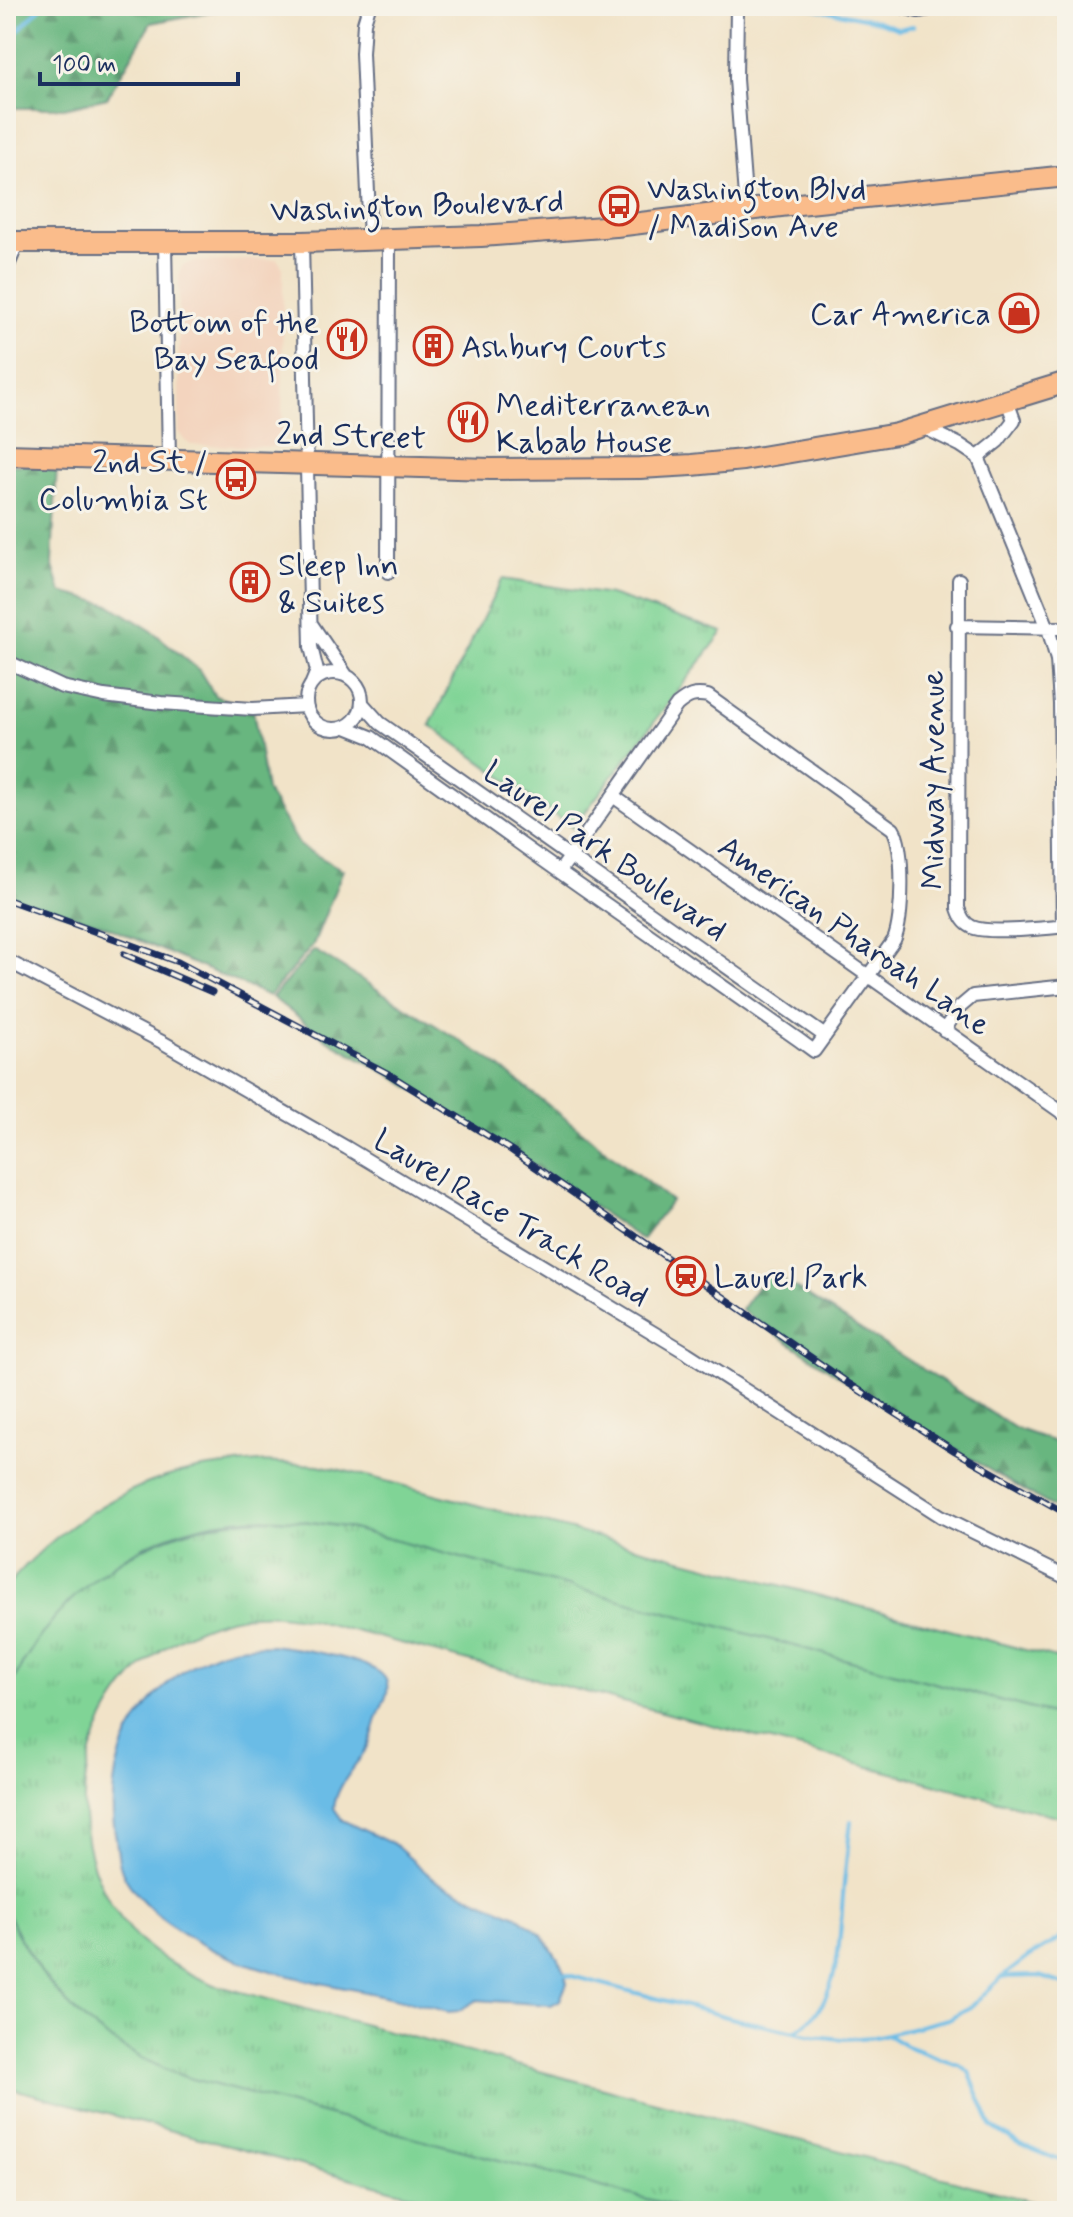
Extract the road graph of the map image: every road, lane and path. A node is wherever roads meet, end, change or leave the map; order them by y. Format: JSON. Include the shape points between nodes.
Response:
{"nodes":[{"id":1,"x":369,"y":6,"type":"edge"},
{"id":2,"x":737,"y":6,"type":"edge"},
{"id":3,"x":898,"y":6,"type":"edge"},
{"id":4,"x":946,"y":6,"type":"edge"},
{"id":5,"x":1067,"y":176,"type":"edge"},
{"id":6,"x":746,"y":210,"type":"junction"},
{"id":7,"x":380,"y":240,"type":"junction"},
{"id":8,"x":12,"y":242,"type":"edge"},
{"id":9,"x":302,"y":242,"type":"junction"},
{"id":10,"x":165,"y":243,"type":"junction"},
{"id":11,"x":6,"y":270,"type":"edge"},
{"id":12,"x":1067,"y":382,"type":"edge"},
{"id":13,"x":1007,"y":401,"type":"junction"},
{"id":14,"x":923,"y":427,"type":"junction"},
{"id":15,"x":6,"y":455,"type":"edge"},
{"id":16,"x":978,"y":457,"type":"junction"},
{"id":17,"x":169,"y":459,"type":"junction"},
{"id":18,"x":308,"y":464,"type":"junction"},
{"id":19,"x":388,"y":466,"type":"junction"},
{"id":20,"x":388,"y":572,"type":"dead end"},
{"id":21,"x":959,"y":580,"type":"dead end"},
{"id":22,"x":312,"y":625,"type":"junction"},
{"id":23,"x":957,"y":626,"type":"junction"},
{"id":24,"x":1048,"y":628,"type":"junction"},
{"id":25,"x":1067,"y":628,"type":"edge"},
{"id":26,"x":6,"y":661,"type":"edge"},
{"id":27,"x":346,"y":675,"type":"junction"},
{"id":28,"x":312,"y":683,"type":"junction"},
{"id":29,"x":362,"y":703,"type":"junction"},
{"id":30,"x":306,"y":706,"type":"junction"},
{"id":31,"x":346,"y":727,"type":"junction"},
{"id":32,"x":613,"y":796,"type":"junction"},
{"id":33,"x":570,"y":857,"type":"junction"},
{"id":34,"x":560,"y":871,"type":"junction"},
{"id":35,"x":1065,"y":927,"type":"edge"},
{"id":36,"x":6,"y":960,"type":"edge"},
{"id":37,"x":869,"y":975,"type":"junction"},
{"id":38,"x":1067,"y":986,"type":"edge"},
{"id":39,"x":944,"y":1030,"type":"junction"},
{"id":40,"x":825,"y":1036,"type":"junction"},
{"id":41,"x":1067,"y":1116,"type":"edge"},
{"id":42,"x":1067,"y":1578,"type":"edge"}],
"edges":[{"from":1,"to":7,"type":"street","via":[[362,53]]},
{"from":2,"to":6,"type":"street","via":[[736,79]]},
{"from":3,"to":4,"type":"street","via":[[918,11]]},
{"from":5,"to":6,"type":"main road","name":"Washington Boulevard"},
{"from":6,"to":7,"type":"main road","name":"Washington Boulevard","via":[[616,226]]},
{"from":7,"to":9,"type":"main road","name":"Washington Boulevard"},
{"from":7,"to":19,"type":"street"},
{"from":8,"to":10,"type":"main road","name":"Washington Boulevard"},
{"from":8,"to":11,"type":"street"},
{"from":9,"to":10,"type":"main road","name":"Washington Boulevard"},
{"from":9,"to":18,"type":"street"},
{"from":10,"to":17,"type":"street"},
{"from":12,"to":13,"type":"main road","name":"2nd Street"},
{"from":13,"to":14,"type":"main road","name":"2nd Street"},
{"from":13,"to":16,"type":"street","via":[[1014,420]]},
{"from":14,"to":16,"type":"street"},
{"from":14,"to":19,"type":"main road","name":"2nd Street","via":[[802,451],[679,466]]},
{"from":15,"to":17,"type":"main road","name":"2nd Street"},
{"from":16,"to":24,"type":"street"},
{"from":17,"to":18,"type":"main road","name":"2nd Street"},
{"from":18,"to":19,"type":"main road","name":"2nd Street"},
{"from":18,"to":22,"type":"street"},
{"from":19,"to":20,"type":"street"},
{"from":21,"to":23,"type":"street","name":"Midway Avenue"},
{"from":22,"to":27,"type":"street","name":"Laurel Park Boulevard"},
{"from":22,"to":28,"type":"street","via":[[317,671]]},
{"from":23,"to":24,"type":"street"},
{"from":23,"to":35,"type":"street","name":"Midway Avenue","via":[[958,908],[964,923],[979,930]]},
{"from":24,"to":25,"type":"street"},
{"from":24,"to":35,"type":"street","via":[[1060,704]]},
{"from":26,"to":30,"type":"street","via":[[62,687],[104,696],[253,709]]},
{"from":27,"to":28,"type":"street","via":[[328,673]]},
{"from":27,"to":29,"type":"street","name":"Laurel Park Boulevard","via":[[359,688]]},
{"from":28,"to":30,"type":"street"},
{"from":29,"to":31,"type":"street","via":[[359,715]]},
{"from":29,"to":33,"type":"street","name":"Laurel Park Boulevard","via":[[378,722]]},
{"from":30,"to":31,"type":"street","name":"Laurel Park Boulevard","via":[[319,725]]},
{"from":31,"to":34,"type":"street","name":"Laurel Park Boulevard","via":[[371,737]]},
{"from":32,"to":33,"type":"street"},
{"from":32,"to":37,"type":"street","name":"American Pharoah Lane"},
{"from":32,"to":37,"type":"street","via":[[677,705],[693,694],[708,696],[897,834],[899,923],[894,940]]},
{"from":33,"to":34,"type":"street"},
{"from":33,"to":40,"type":"street","name":"Laurel Park Boulevard"},
{"from":34,"to":40,"type":"street","name":"Laurel Park Boulevard","via":[[814,1051]]},
{"from":36,"to":42,"type":"street","name":"Laurel Race Track Road","via":[[347,1148],[687,1353],[941,1516]]},
{"from":37,"to":39,"type":"street","name":"American Pharoah Lane"},
{"from":37,"to":40,"type":"street"},
{"from":38,"to":39,"type":"street","via":[[973,996]]},
{"from":39,"to":41,"type":"street","name":"American Pharoah Lane"}]}
